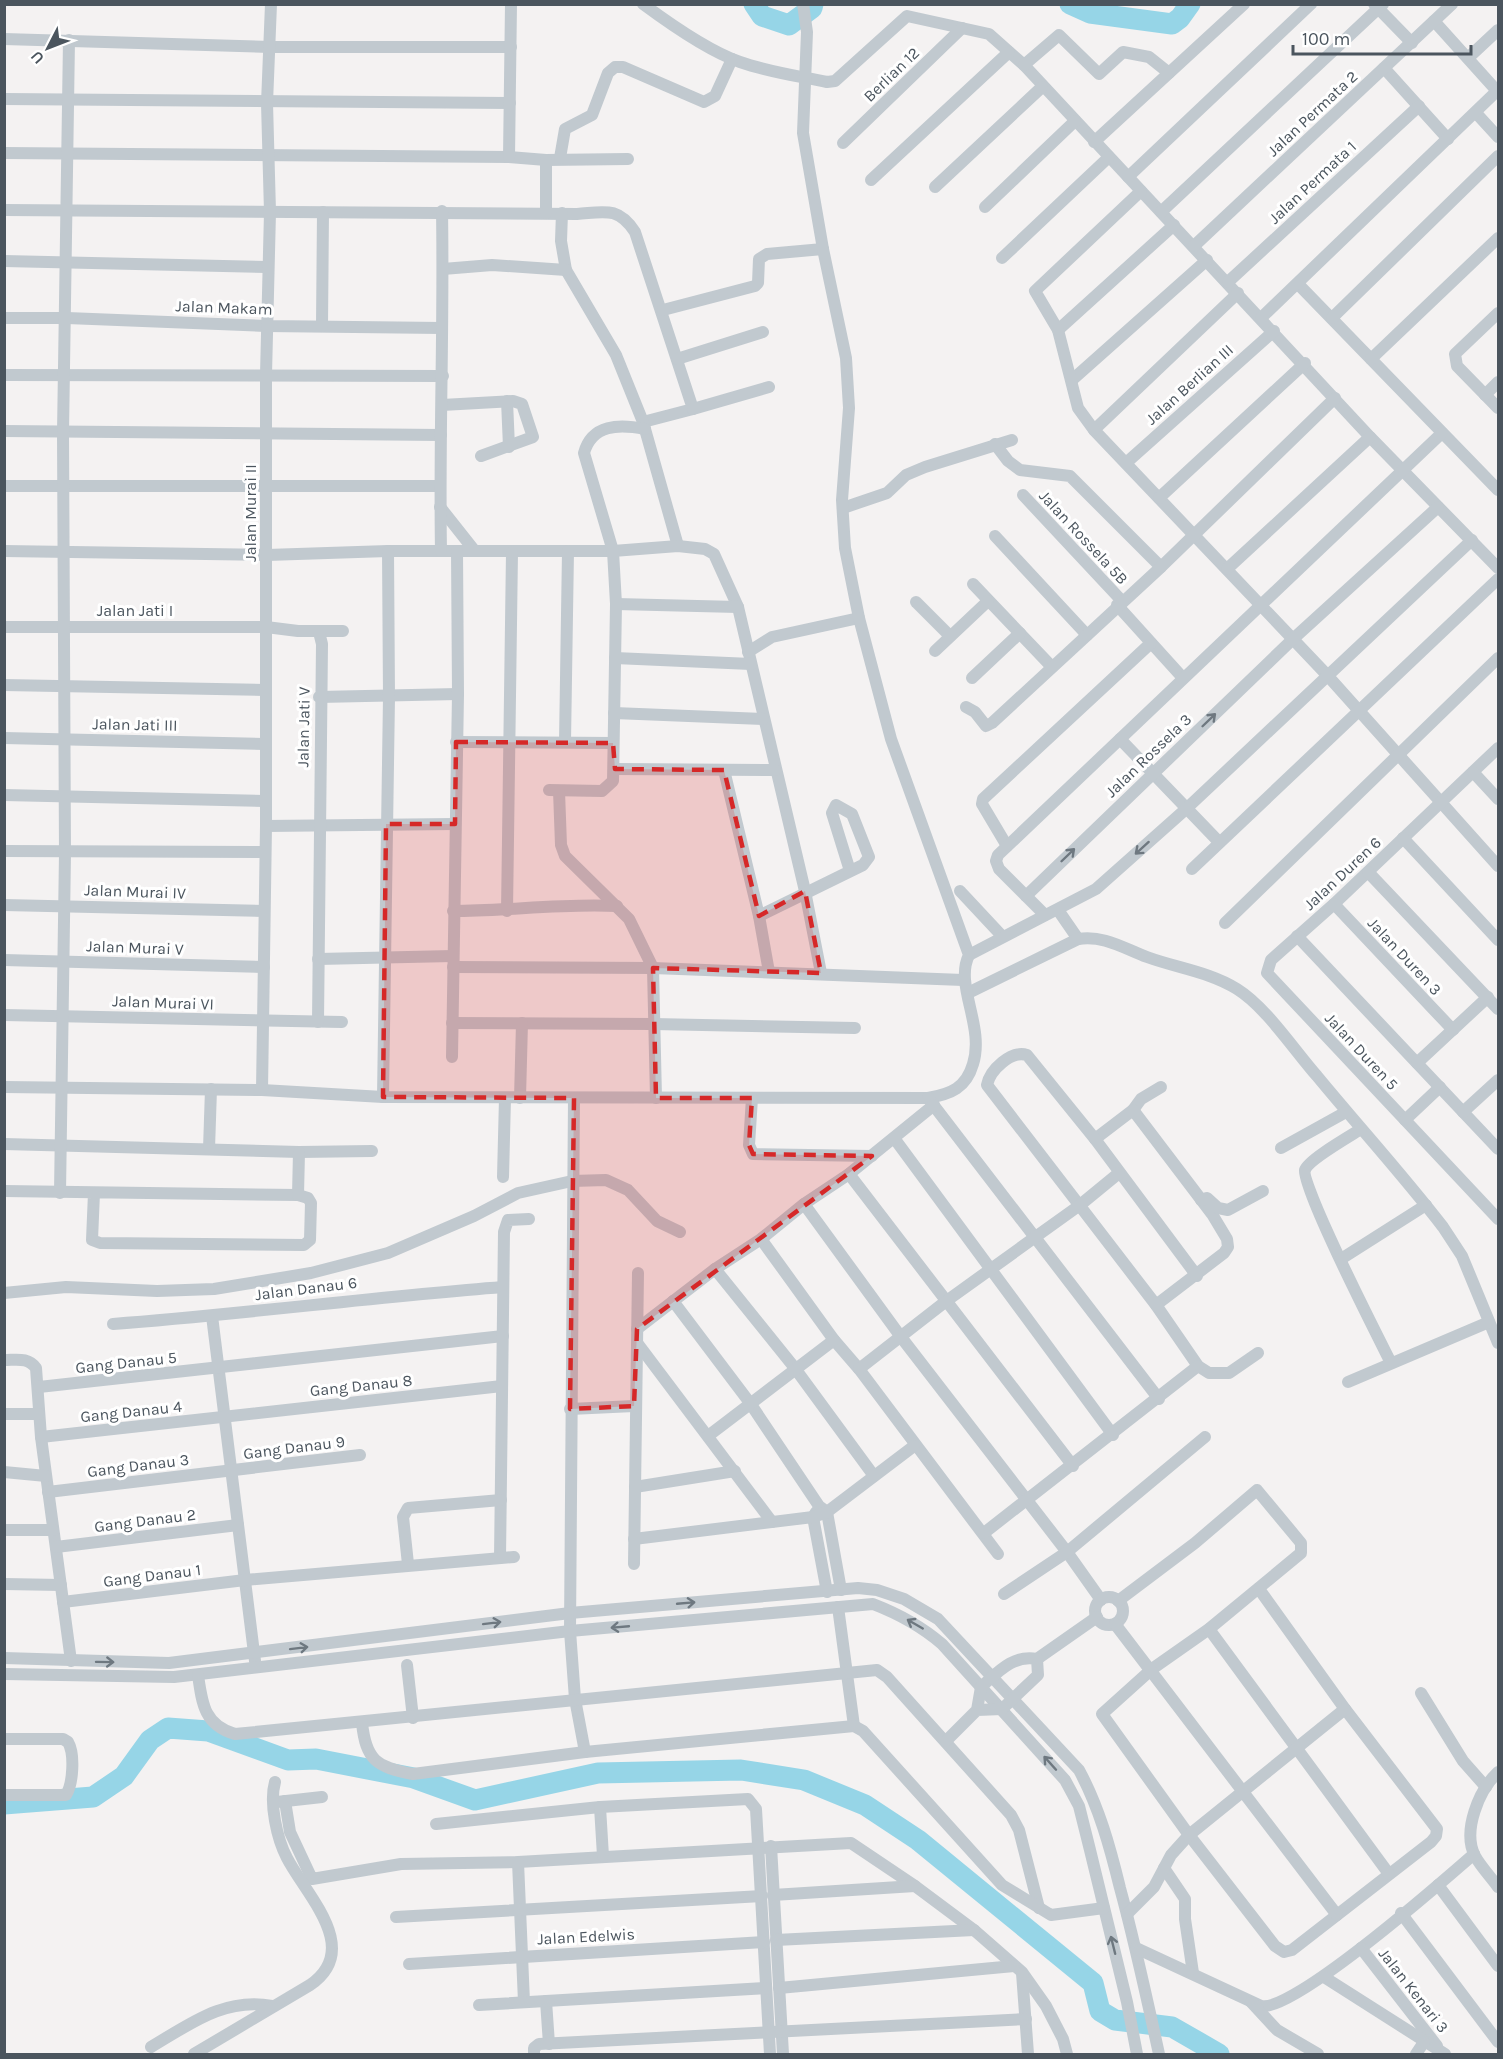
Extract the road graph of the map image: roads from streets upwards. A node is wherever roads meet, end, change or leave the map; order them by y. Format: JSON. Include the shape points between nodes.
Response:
{"nodes":[{"id":1,"x":271,"y":4,"type":"edge"},
{"id":2,"x":511,"y":4,"type":"edge"},
{"id":3,"x":643,"y":4,"type":"edge"},
{"id":4,"x":803,"y":4,"type":"edge"},
{"id":5,"x":1244,"y":4,"type":"edge"},
{"id":6,"x":1311,"y":4,"type":"edge"},
{"id":7,"x":1452,"y":4,"type":"edge"},
{"id":8,"x":1379,"y":6,"type":"edge"},
{"id":9,"x":1434,"y":21,"type":"junction"},
{"id":10,"x":962,"y":28,"type":"junction"},
{"id":11,"x":1498,"y":30,"type":"edge"},
{"id":12,"x":4,"y":39,"type":"edge"},
{"id":13,"x":69,"y":40,"type":"junction"},
{"id":14,"x":1412,"y":43,"type":"junction"},
{"id":15,"x":270,"y":47,"type":"junction"},
{"id":16,"x":511,"y":47,"type":"junction"},
{"id":17,"x":1009,"y":52,"type":"junction"},
{"id":18,"x":1468,"y":58,"type":"junction"},
{"id":19,"x":732,"y":59,"type":"junction"},
{"id":20,"x":1024,"y":64,"type":"junction"},
{"id":21,"x":1384,"y":68,"type":"junction"},
{"id":22,"x":1169,"y":74,"type":"junction"},
{"id":23,"x":805,"y":76,"type":"junction"},
{"id":24,"x":1042,"y":87,"type":"junction"},
{"id":25,"x":1498,"y":91,"type":"edge"},
{"id":26,"x":4,"y":99,"type":"edge"},
{"id":27,"x":68,"y":100,"type":"junction"},
{"id":28,"x":267,"y":102,"type":"junction"},
{"id":29,"x":510,"y":103,"type":"junction"},
{"id":30,"x":1419,"y":106,"type":"junction"},
{"id":31,"x":1476,"y":113,"type":"junction"},
{"id":32,"x":1075,"y":121,"type":"junction"},
{"id":33,"x":1498,"y":137,"type":"edge"},
{"id":34,"x":1448,"y":139,"type":"junction"},
{"id":35,"x":1094,"y":142,"type":"junction"},
{"id":36,"x":843,"y":143,"type":"dead end"},
{"id":37,"x":4,"y":153,"type":"edge"},
{"id":38,"x":67,"y":155,"type":"junction"},
{"id":39,"x":268,"y":156,"type":"junction"},
{"id":40,"x":509,"y":156,"type":"junction"},
{"id":41,"x":1498,"y":156,"type":"edge"},
{"id":42,"x":1109,"y":157,"type":"junction"},
{"id":43,"x":560,"y":158,"type":"junction"},
{"id":44,"x":628,"y":159,"type":"dead end"},
{"id":45,"x":546,"y":160,"type":"junction"},
{"id":46,"x":1128,"y":177,"type":"junction"},
{"id":47,"x":871,"y":180,"type":"dead end"},
{"id":48,"x":935,"y":187,"type":"dead end"},
{"id":49,"x":1141,"y":191,"type":"junction"},
{"id":50,"x":985,"y":207,"type":"dead end"},
{"id":51,"x":4,"y":210,"type":"edge"},
{"id":52,"x":66,"y":211,"type":"junction"},
{"id":53,"x":442,"y":211,"type":"junction"},
{"id":54,"x":270,"y":212,"type":"junction"},
{"id":55,"x":323,"y":212,"type":"junction"},
{"id":56,"x":1161,"y":212,"type":"junction"},
{"id":57,"x":546,"y":213,"type":"junction"},
{"id":58,"x":562,"y":213,"type":"junction"},
{"id":59,"x":1174,"y":225,"type":"junction"},
{"id":60,"x":1498,"y":238,"type":"edge"},
{"id":61,"x":1194,"y":246,"type":"junction"},
{"id":62,"x":822,"y":249,"type":"junction"},
{"id":63,"x":1002,"y":258,"type":"dead end"},
{"id":64,"x":1207,"y":260,"type":"junction"},
{"id":65,"x":4,"y":261,"type":"edge"},
{"id":66,"x":67,"y":261,"type":"junction"},
{"id":67,"x":267,"y":267,"type":"junction"},
{"id":68,"x":443,"y":269,"type":"junction"},
{"id":69,"x":566,"y":270,"type":"junction"},
{"id":70,"x":1228,"y":282,"type":"junction"},
{"id":71,"x":1298,"y":284,"type":"junction"},
{"id":72,"x":1238,"y":293,"type":"junction"},
{"id":73,"x":663,"y":310,"type":"junction"},
{"id":74,"x":1498,"y":313,"type":"edge"},
{"id":75,"x":4,"y":318,"type":"edge"},
{"id":76,"x":67,"y":318,"type":"junction"},
{"id":77,"x":1261,"y":318,"type":"junction"},
{"id":78,"x":1332,"y":318,"type":"junction"},
{"id":79,"x":266,"y":326,"type":"junction"},
{"id":80,"x":322,"y":326,"type":"junction"},
{"id":81,"x":442,"y":328,"type":"junction"},
{"id":82,"x":1058,"y":330,"type":"junction"},
{"id":83,"x":1274,"y":331,"type":"junction"},
{"id":84,"x":763,"y":332,"type":"dead end"},
{"id":85,"x":677,"y":359,"type":"junction"},
{"id":86,"x":1371,"y":359,"type":"junction"},
{"id":87,"x":1305,"y":363,"type":"junction"},
{"id":88,"x":4,"y":375,"type":"edge"},
{"id":89,"x":266,"y":375,"type":"junction"},
{"id":90,"x":65,"y":376,"type":"junction"},
{"id":91,"x":443,"y":376,"type":"junction"},
{"id":92,"x":1072,"y":380,"type":"junction"},
{"id":93,"x":1498,"y":382,"type":"edge"},
{"id":94,"x":769,"y":387,"type":"dead end"},
{"id":95,"x":1485,"y":395,"type":"junction"},
{"id":96,"x":1335,"y":398,"type":"junction"},
{"id":97,"x":507,"y":401,"type":"junction"},
{"id":98,"x":442,"y":405,"type":"junction"},
{"id":99,"x":1498,"y":408,"type":"edge"},
{"id":100,"x":693,"y":409,"type":"junction"},
{"id":101,"x":644,"y":426,"type":"junction"},
{"id":102,"x":1094,"y":430,"type":"junction"},
{"id":103,"x":4,"y":431,"type":"edge"},
{"id":104,"x":268,"y":431,"type":"junction"},
{"id":105,"x":63,"y":433,"type":"junction"},
{"id":106,"x":1442,"y":433,"type":"junction"},
{"id":107,"x":441,"y":435,"type":"junction"},
{"id":108,"x":1370,"y":437,"type":"junction"},
{"id":109,"x":1012,"y":440,"type":"dead end"},
{"id":110,"x":995,"y":444,"type":"junction"},
{"id":111,"x":508,"y":447,"type":"junction"},
{"id":112,"x":481,"y":456,"type":"dead end"},
{"id":113,"x":1126,"y":463,"type":"junction"},
{"id":114,"x":1402,"y":470,"type":"junction"},
{"id":115,"x":4,"y":486,"type":"edge"},
{"id":116,"x":267,"y":486,"type":"junction"},
{"id":117,"x":438,"y":486,"type":"junction"},
{"id":118,"x":64,"y":487,"type":"junction"},
{"id":119,"x":1498,"y":490,"type":"edge"},
{"id":120,"x":1023,"y":495,"type":"dead end"},
{"id":121,"x":1159,"y":498,"type":"junction"},
{"id":122,"x":440,"y":507,"type":"junction"},
{"id":123,"x":1438,"y":507,"type":"junction"},
{"id":124,"x":843,"y":508,"type":"junction"},
{"id":125,"x":1194,"y":533,"type":"junction"},
{"id":126,"x":995,"y":536,"type":"dead end"},
{"id":127,"x":1472,"y":540,"type":"junction"},
{"id":128,"x":678,"y":546,"type":"junction"},
{"id":129,"x":474,"y":550,"type":"junction"},
{"id":130,"x":4,"y":551,"type":"edge"},
{"id":131,"x":64,"y":551,"type":"junction"},
{"id":132,"x":388,"y":551,"type":"junction"},
{"id":133,"x":441,"y":551,"type":"junction"},
{"id":134,"x":457,"y":551,"type":"junction"},
{"id":135,"x":568,"y":551,"type":"junction"},
{"id":136,"x":613,"y":551,"type":"junction"},
{"id":137,"x":512,"y":552,"type":"junction"},
{"id":138,"x":267,"y":555,"type":"junction"},
{"id":139,"x":1161,"y":567,"type":"junction"},
{"id":140,"x":1498,"y":568,"type":"edge"},
{"id":141,"x":1227,"y":569,"type":"junction"},
{"id":142,"x":1498,"y":579,"type":"edge"},
{"id":143,"x":973,"y":584,"type":"dead end"},
{"id":144,"x":988,"y":600,"type":"junction"},
{"id":145,"x":916,"y":602,"type":"dead end"},
{"id":146,"x":1119,"y":603,"type":"junction"},
{"id":147,"x":616,"y":604,"type":"junction"},
{"id":148,"x":1260,"y":604,"type":"junction"},
{"id":149,"x":738,"y":607,"type":"junction"},
{"id":150,"x":859,"y":618,"type":"junction"},
{"id":151,"x":4,"y":627,"type":"edge"},
{"id":152,"x":65,"y":627,"type":"junction"},
{"id":153,"x":266,"y":627,"type":"junction"},
{"id":154,"x":343,"y":631,"type":"dead end"},
{"id":155,"x":319,"y":632,"type":"junction"},
{"id":156,"x":1020,"y":633,"type":"junction"},
{"id":157,"x":1087,"y":634,"type":"junction"},
{"id":158,"x":950,"y":636,"type":"junction"},
{"id":159,"x":1293,"y":639,"type":"junction"},
{"id":160,"x":1151,"y":643,"type":"junction"},
{"id":161,"x":935,"y":651,"type":"dead end"},
{"id":162,"x":615,"y":658,"type":"junction"},
{"id":163,"x":750,"y":658,"type":"junction"},
{"id":164,"x":1498,"y":658,"type":"edge"},
{"id":165,"x":1052,"y":667,"type":"junction"},
{"id":166,"x":1327,"y":675,"type":"junction"},
{"id":167,"x":972,"y":678,"type":"dead end"},
{"id":168,"x":1183,"y":678,"type":"junction"},
{"id":169,"x":4,"y":685,"type":"edge"},
{"id":170,"x":64,"y":685,"type":"junction"},
{"id":171,"x":265,"y":690,"type":"junction"},
{"id":172,"x":458,"y":694,"type":"junction"},
{"id":173,"x":320,"y":697,"type":"junction"},
{"id":174,"x":389,"y":697,"type":"junction"},
{"id":175,"x":966,"y":708,"type":"dead end"},
{"id":176,"x":1359,"y":710,"type":"junction"},
{"id":177,"x":614,"y":712,"type":"junction"},
{"id":178,"x":764,"y":719,"type":"junction"},
{"id":179,"x":4,"y":738,"type":"edge"},
{"id":180,"x":64,"y":739,"type":"junction"},
{"id":181,"x":1120,"y":740,"type":"junction"},
{"id":182,"x":456,"y":742,"type":"junction"},
{"id":183,"x":565,"y":742,"type":"junction"},
{"id":184,"x":511,"y":743,"type":"junction"},
{"id":185,"x":613,"y":743,"type":"junction"},
{"id":186,"x":264,"y":744,"type":"junction"},
{"id":187,"x":1498,"y":748,"type":"edge"},
{"id":188,"x":1398,"y":753,"type":"junction"},
{"id":189,"x":615,"y":768,"type":"junction"},
{"id":190,"x":724,"y":770,"type":"junction"},
{"id":191,"x":775,"y":770,"type":"junction"},
{"id":192,"x":1473,"y":772,"type":"junction"},
{"id":193,"x":1153,"y":774,"type":"junction"},
{"id":194,"x":4,"y":795,"type":"edge"},
{"id":195,"x":63,"y":796,"type":"junction"},
{"id":196,"x":1498,"y":799,"type":"edge"},
{"id":197,"x":264,"y":801,"type":"junction"},
{"id":198,"x":1440,"y":802,"type":"junction"},
{"id":199,"x":1186,"y":809,"type":"junction"},
{"id":200,"x":318,"y":824,"type":"junction"},
{"id":201,"x":386,"y":824,"type":"junction"},
{"id":202,"x":455,"y":824,"type":"junction"},
{"id":203,"x":266,"y":826,"type":"junction"},
{"id":204,"x":1403,"y":838,"type":"junction"},
{"id":205,"x":1219,"y":842,"type":"junction"},
{"id":206,"x":1007,"y":846,"type":"junction"},
{"id":207,"x":4,"y":851,"type":"edge"},
{"id":208,"x":264,"y":852,"type":"junction"},
{"id":209,"x":65,"y":853,"type":"junction"},
{"id":210,"x":1498,"y":866,"type":"edge"},
{"id":211,"x":1192,"y":869,"type":"dead end"},
{"id":212,"x":850,"y":871,"type":"junction"},
{"id":213,"x":1368,"y":872,"type":"junction"},
{"id":214,"x":805,"y":891,"type":"junction"},
{"id":215,"x":960,"y":891,"type":"dead end"},
{"id":216,"x":1026,"y":896,"type":"junction"},
{"id":217,"x":1334,"y":904,"type":"junction"},
{"id":218,"x":4,"y":905,"type":"edge"},
{"id":219,"x":64,"y":906,"type":"junction"},
{"id":220,"x":617,"y":906,"type":"junction"},
{"id":221,"x":1058,"y":910,"type":"junction"},
{"id":222,"x":264,"y":911,"type":"junction"},
{"id":223,"x":453,"y":911,"type":"junction"},
{"id":224,"x":507,"y":911,"type":"junction"},
{"id":225,"x":1045,"y":915,"type":"junction"},
{"id":226,"x":759,"y":916,"type":"junction"},
{"id":227,"x":1225,"y":923,"type":"dead end"},
{"id":228,"x":1002,"y":936,"type":"junction"},
{"id":229,"x":1297,"y":936,"type":"junction"},
{"id":230,"x":1078,"y":939,"type":"junction"},
{"id":231,"x":1498,"y":940,"type":"edge"},
{"id":232,"x":969,"y":955,"type":"junction"},
{"id":233,"x":384,"y":957,"type":"junction"},
{"id":234,"x":318,"y":959,"type":"junction"},
{"id":235,"x":4,"y":960,"type":"edge"},
{"id":236,"x":62,"y":961,"type":"junction"},
{"id":237,"x":453,"y":961,"type":"junction"},
{"id":238,"x":264,"y":967,"type":"junction"},
{"id":239,"x":1267,"y":967,"type":"joint"},
{"id":240,"x":653,"y":968,"type":"junction"},
{"id":241,"x":769,"y":972,"type":"junction"},
{"id":242,"x":821,"y":973,"type":"junction"},
{"id":243,"x":963,"y":980,"type":"junction"},
{"id":244,"x":968,"y":993,"type":"junction"},
{"id":245,"x":1488,"y":997,"type":"junction"},
{"id":246,"x":1498,"y":1009,"type":"edge"},
{"id":247,"x":4,"y":1015,"type":"edge"},
{"id":248,"x":61,"y":1015,"type":"junction"},
{"id":249,"x":263,"y":1021,"type":"junction"},
{"id":250,"x":318,"y":1022,"type":"junction"},
{"id":251,"x":342,"y":1022,"type":"dead end"},
{"id":252,"x":452,"y":1023,"type":"junction"},
{"id":253,"x":522,"y":1023,"type":"junction"},
{"id":254,"x":653,"y":1024,"type":"junction"},
{"id":255,"x":855,"y":1028,"type":"dead end"},
{"id":256,"x":1453,"y":1030,"type":"junction"},
{"id":257,"x":452,"y":1057,"type":"dead end"},
{"id":258,"x":1417,"y":1063,"type":"junction"},
{"id":259,"x":1498,"y":1081,"type":"edge"},
{"id":260,"x":4,"y":1087,"type":"edge"},
{"id":261,"x":1161,"y":1087,"type":"dead end"},
{"id":262,"x":1440,"y":1087,"type":"junction"},
{"id":263,"x":62,"y":1088,"type":"junction"},
{"id":264,"x":211,"y":1089,"type":"junction"},
{"id":265,"x":262,"y":1090,"type":"junction"},
{"id":266,"x":383,"y":1097,"type":"junction"},
{"id":267,"x":505,"y":1098,"type":"junction"},
{"id":268,"x":520,"y":1098,"type":"junction"},
{"id":269,"x":574,"y":1098,"type":"junction"},
{"id":270,"x":656,"y":1098,"type":"junction"},
{"id":271,"x":752,"y":1098,"type":"junction"},
{"id":272,"x":931,"y":1102,"type":"junction"},
{"id":273,"x":1133,"y":1110,"type":"junction"},
{"id":274,"x":1346,"y":1112,"type":"junction"},
{"id":275,"x":1463,"y":1112,"type":"junction"},
{"id":276,"x":1406,"y":1120,"type":"junction"},
{"id":277,"x":1360,"y":1129,"type":"junction"},
{"id":278,"x":894,"y":1138,"type":"junction"},
{"id":279,"x":1095,"y":1140,"type":"junction"},
{"id":280,"x":4,"y":1144,"type":"edge"},
{"id":281,"x":60,"y":1145,"type":"junction"},
{"id":282,"x":1281,"y":1148,"type":"dead end"},
{"id":283,"x":209,"y":1149,"type":"junction"},
{"id":284,"x":1498,"y":1149,"type":"edge"},
{"id":285,"x":372,"y":1151,"type":"dead end"},
{"id":286,"x":299,"y":1152,"type":"junction"},
{"id":287,"x":873,"y":1156,"type":"junction"},
{"id":288,"x":1119,"y":1173,"type":"junction"},
{"id":289,"x":849,"y":1174,"type":"junction"},
{"id":290,"x":503,"y":1177,"type":"dead end"},
{"id":291,"x":572,"y":1180,"type":"junction"},
{"id":292,"x":4,"y":1191,"type":"edge"},
{"id":293,"x":1263,"y":1191,"type":"dead end"},
{"id":294,"x":60,"y":1193,"type":"junction"},
{"id":295,"x":94,"y":1193,"type":"junction"},
{"id":296,"x":298,"y":1195,"type":"junction"},
{"id":297,"x":1201,"y":1200,"type":"junction"},
{"id":298,"x":804,"y":1204,"type":"junction"},
{"id":299,"x":1080,"y":1205,"type":"junction"},
{"id":300,"x":1426,"y":1205,"type":"junction"},
{"id":301,"x":529,"y":1219,"type":"dead end"},
{"id":302,"x":1498,"y":1219,"type":"edge"},
{"id":303,"x":680,"y":1232,"type":"dead end"},
{"id":304,"x":1036,"y":1236,"type":"junction"},
{"id":305,"x":761,"y":1239,"type":"junction"},
{"id":306,"x":1341,"y":1259,"type":"junction"},
{"id":307,"x":716,"y":1269,"type":"junction"},
{"id":308,"x":989,"y":1270,"type":"junction"},
{"id":309,"x":638,"y":1273,"type":"dead end"},
{"id":310,"x":1197,"y":1276,"type":"junction"},
{"id":311,"x":503,"y":1287,"type":"junction"},
{"id":312,"x":4,"y":1293,"type":"edge"},
{"id":313,"x":673,"y":1301,"type":"junction"},
{"id":314,"x":945,"y":1302,"type":"junction"},
{"id":315,"x":1156,"y":1305,"type":"junction"},
{"id":316,"x":212,"y":1316,"type":"junction"},
{"id":317,"x":1489,"y":1322,"type":"junction"},
{"id":318,"x":113,"y":1324,"type":"dead end"},
{"id":319,"x":637,"y":1329,"type":"junction"},
{"id":320,"x":503,"y":1336,"type":"junction"},
{"id":321,"x":901,"y":1337,"type":"junction"},
{"id":322,"x":834,"y":1340,"type":"junction"},
{"id":323,"x":1498,"y":1343,"type":"edge"},
{"id":324,"x":638,"y":1344,"type":"junction"},
{"id":325,"x":1258,"y":1353,"type":"dead end"},
{"id":326,"x":4,"y":1360,"type":"edge"},
{"id":327,"x":1391,"y":1363,"type":"junction"},
{"id":328,"x":1198,"y":1366,"type":"junction"},
{"id":329,"x":218,"y":1368,"type":"junction"},
{"id":330,"x":859,"y":1368,"type":"junction"},
{"id":331,"x":795,"y":1369,"type":"junction"},
{"id":332,"x":1348,"y":1382,"type":"dead end"},
{"id":333,"x":502,"y":1386,"type":"junction"},
{"id":334,"x":39,"y":1387,"type":"junction"},
{"id":335,"x":1158,"y":1399,"type":"junction"},
{"id":336,"x":750,"y":1403,"type":"junction"},
{"id":337,"x":634,"y":1406,"type":"junction"},
{"id":338,"x":570,"y":1409,"type":"junction"},
{"id":339,"x":4,"y":1414,"type":"edge"},
{"id":340,"x":39,"y":1414,"type":"junction"},
{"id":341,"x":224,"y":1417,"type":"junction"},
{"id":342,"x":1113,"y":1435,"type":"junction"},
{"id":343,"x":708,"y":1436,"type":"junction"},
{"id":344,"x":41,"y":1437,"type":"junction"},
{"id":345,"x":1205,"y":1437,"type":"dead end"},
{"id":346,"x":915,"y":1446,"type":"junction"},
{"id":347,"x":360,"y":1455,"type":"dead end"},
{"id":348,"x":1073,"y":1466,"type":"junction"},
{"id":349,"x":231,"y":1471,"type":"junction"},
{"id":350,"x":735,"y":1471,"type":"junction"},
{"id":351,"x":4,"y":1472,"type":"edge"},
{"id":352,"x":46,"y":1476,"type":"junction"},
{"id":353,"x":874,"y":1476,"type":"junction"},
{"id":354,"x":635,"y":1487,"type":"junction"},
{"id":355,"x":48,"y":1492,"type":"junction"},
{"id":356,"x":1025,"y":1499,"type":"junction"},
{"id":357,"x":501,"y":1500,"type":"junction"},
{"id":358,"x":820,"y":1512,"type":"junction"},
{"id":359,"x":772,"y":1522,"type":"junction"},
{"id":360,"x":238,"y":1525,"type":"junction"},
{"id":361,"x":4,"y":1530,"type":"edge"},
{"id":362,"x":53,"y":1530,"type":"junction"},
{"id":363,"x":984,"y":1533,"type":"junction"},
{"id":364,"x":634,"y":1539,"type":"junction"},
{"id":365,"x":56,"y":1547,"type":"junction"},
{"id":366,"x":1067,"y":1552,"type":"junction"},
{"id":367,"x":998,"y":1554,"type":"dead end"},
{"id":368,"x":514,"y":1557,"type":"dead end"},
{"id":369,"x":500,"y":1558,"type":"junction"},
{"id":370,"x":408,"y":1564,"type":"junction"},
{"id":371,"x":634,"y":1564,"type":"dead end"},
{"id":372,"x":245,"y":1580,"type":"junction"},
{"id":373,"x":4,"y":1584,"type":"edge"},
{"id":374,"x":61,"y":1585,"type":"junction"},
{"id":375,"x":858,"y":1588,"type":"junction"},
{"id":376,"x":1259,"y":1589,"type":"junction"},
{"id":377,"x":841,"y":1590,"type":"junction"},
{"id":378,"x":827,"y":1592,"type":"junction"},
{"id":379,"x":1004,"y":1594,"type":"dead end"},
{"id":380,"x":1101,"y":1600,"type":"junction"},
{"id":381,"x":1118,"y":1601,"type":"junction"},
{"id":382,"x":63,"y":1602,"type":"junction"},
{"id":383,"x":860,"y":1604,"type":"junction"},
{"id":384,"x":838,"y":1606,"type":"junction"},
{"id":385,"x":570,"y":1613,"type":"junction"},
{"id":386,"x":1097,"y":1617,"type":"junction"},
{"id":387,"x":1115,"y":1624,"type":"junction"},
{"id":388,"x":1209,"y":1629,"type":"junction"},
{"id":389,"x":570,"y":1631,"type":"junction"},
{"id":390,"x":254,"y":1654,"type":"junction"},
{"id":391,"x":4,"y":1658,"type":"edge"},
{"id":392,"x":1038,"y":1659,"type":"junction"},
{"id":393,"x":71,"y":1661,"type":"junction"},
{"id":394,"x":407,"y":1665,"type":"dead end"},
{"id":395,"x":256,"y":1668,"type":"junction"},
{"id":396,"x":1152,"y":1669,"type":"junction"},
{"id":397,"x":849,"y":1673,"type":"junction"},
{"id":398,"x":4,"y":1674,"type":"edge"},
{"id":399,"x":198,"y":1675,"type":"junction"},
{"id":400,"x":993,"y":1676,"type":"junction"},
{"id":401,"x":981,"y":1686,"type":"junction"},
{"id":402,"x":1421,"y":1693,"type":"dead end"},
{"id":403,"x":576,"y":1699,"type":"junction"},
{"id":404,"x":1014,"y":1699,"type":"junction"},
{"id":405,"x":1002,"y":1709,"type":"junction"},
{"id":406,"x":1345,"y":1709,"type":"junction"},
{"id":407,"x":977,"y":1710,"type":"junction"},
{"id":408,"x":413,"y":1718,"type":"junction"},
{"id":409,"x":362,"y":1723,"type":"junction"},
{"id":410,"x":854,"y":1726,"type":"junction"},
{"id":411,"x":4,"y":1739,"type":"edge"},
{"id":412,"x":946,"y":1741,"type":"junction"},
{"id":413,"x":1295,"y":1749,"type":"junction"},
{"id":414,"x":585,"y":1752,"type":"junction"},
{"id":415,"x":1498,"y":1772,"type":"edge"},
{"id":416,"x":274,"y":1782,"type":"dead end"},
{"id":417,"x":1486,"y":1787,"type":"junction"},
{"id":418,"x":1242,"y":1791,"type":"junction"},
{"id":419,"x":4,"y":1795,"type":"edge"},
{"id":420,"x":322,"y":1797,"type":"dead end"},
{"id":421,"x":279,"y":1802,"type":"junction"},
{"id":422,"x":600,"y":1807,"type":"junction"},
{"id":423,"x":436,"y":1824,"type":"dead end"},
{"id":424,"x":1189,"y":1835,"type":"junction"},
{"id":425,"x":765,"y":1846,"type":"junction"},
{"id":426,"x":1474,"y":1854,"type":"junction"},
{"id":427,"x":603,"y":1856,"type":"junction"},
{"id":428,"x":518,"y":1862,"type":"junction"},
{"id":429,"x":1164,"y":1868,"type":"junction"},
{"id":430,"x":1389,"y":1874,"type":"junction"},
{"id":431,"x":1438,"y":1885,"type":"junction"},
{"id":432,"x":915,"y":1886,"type":"junction"},
{"id":433,"x":1498,"y":1887,"type":"edge"},
{"id":434,"x":767,"y":1895,"type":"junction"},
{"id":435,"x":1039,"y":1908,"type":"junction"},
{"id":436,"x":1104,"y":1908,"type":"junction"},
{"id":437,"x":520,"y":1910,"type":"junction"},
{"id":438,"x":1401,"y":1913,"type":"junction"},
{"id":439,"x":1127,"y":1914,"type":"junction"},
{"id":440,"x":1337,"y":1915,"type":"junction"},
{"id":441,"x":396,"y":1917,"type":"dead end"},
{"id":442,"x":974,"y":1930,"type":"junction"},
{"id":443,"x":770,"y":1941,"type":"junction"},
{"id":444,"x":1136,"y":1948,"type":"junction"},
{"id":445,"x":1361,"y":1948,"type":"junction"},
{"id":446,"x":522,"y":1956,"type":"junction"},
{"id":447,"x":410,"y":1964,"type":"dead end"},
{"id":448,"x":1498,"y":1966,"type":"edge"},
{"id":449,"x":1018,"y":1969,"type":"junction"},
{"id":450,"x":1193,"y":1973,"type":"junction"},
{"id":451,"x":1324,"y":1977,"type":"junction"},
{"id":452,"x":773,"y":1988,"type":"junction"},
{"id":453,"x":1250,"y":2000,"type":"junction"},
{"id":454,"x":546,"y":2001,"type":"junction"},
{"id":455,"x":524,"y":2002,"type":"junction"},
{"id":456,"x":479,"y":2005,"type":"dead end"},
{"id":457,"x":272,"y":2007,"type":"junction"},
{"id":458,"x":1026,"y":2019,"type":"junction"},
{"id":459,"x":782,"y":2032,"type":"junction"},
{"id":460,"x":769,"y":2034,"type":"junction"},
{"id":461,"x":1424,"y":2042,"type":"junction"},
{"id":462,"x":1498,"y":2042,"type":"edge"},
{"id":463,"x":549,"y":2044,"type":"junction"},
{"id":464,"x":151,"y":2047,"type":"dead end"},
{"id":465,"x":1158,"y":2051,"type":"edge"},
{"id":466,"x":1137,"y":2052,"type":"edge"},
{"id":467,"x":1443,"y":2053,"type":"edge"},
{"id":468,"x":194,"y":2055,"type":"edge"},
{"id":469,"x":534,"y":2055,"type":"edge"},
{"id":470,"x":770,"y":2055,"type":"edge"},
{"id":471,"x":783,"y":2055,"type":"edge"},
{"id":472,"x":1028,"y":2055,"type":"edge"},
{"id":473,"x":1067,"y":2055,"type":"edge"},
{"id":474,"x":1318,"y":2055,"type":"edge"},
{"id":475,"x":1416,"y":2055,"type":"edge"}],
"edges":[{"from":1,"to":15,"type":"street","name":"Jalan Murai II"},
{"from":2,"to":16,"type":"street"},
{"from":3,"to":19,"type":"street"},
{"from":4,"to":23,"type":"street","via":[[807,32]]},
{"from":5,"to":22,"type":"street"},
{"from":6,"to":46,"type":"street"},
{"from":7,"to":9,"type":"street","name":"Jalan Permata 2"},
{"from":8,"to":14,"type":"street"},
{"from":8,"to":56,"type":"street"},
{"from":9,"to":14,"type":"street","name":"Jalan Permata 2"},
{"from":9,"to":18,"type":"street"},
{"from":10,"to":17,"type":"street","via":[[989,34]]},
{"from":10,"to":23,"type":"street","via":[[907,16],[835,81]]},
{"from":10,"to":36,"type":"street","name":"Berlian 12"},
{"from":11,"to":18,"type":"street"},
{"from":12,"to":13,"type":"street"},
{"from":13,"to":15,"type":"street"},
{"from":13,"to":27,"type":"street"},
{"from":14,"to":21,"type":"street","name":"Jalan Permata 2"},
{"from":15,"to":16,"type":"street"},
{"from":15,"to":28,"type":"street","name":"Jalan Murai II"},
{"from":16,"to":29,"type":"street"},
{"from":17,"to":20,"type":"street"},
{"from":17,"to":47,"type":"street"},
{"from":18,"to":25,"type":"street"},
{"from":19,"to":23,"type":"street"},
{"from":19,"to":43,"type":"street","via":[[715,96],[704,102],[615,67],[608,73],[592,115],[565,129]]},
{"from":20,"to":22,"type":"street","via":[[1059,35],[1099,74],[1123,52],[1149,57]]},
{"from":20,"to":24,"type":"street"},
{"from":21,"to":30,"type":"street"},
{"from":21,"to":61,"type":"street","name":"Jalan Permata 2"},
{"from":22,"to":35,"type":"street"},
{"from":23,"to":62,"type":"street","via":[[803,133]]},
{"from":24,"to":32,"type":"street"},
{"from":24,"to":48,"type":"street"},
{"from":25,"to":31,"type":"street"},
{"from":26,"to":27,"type":"street"},
{"from":27,"to":28,"type":"street"},
{"from":27,"to":38,"type":"street"},
{"from":28,"to":29,"type":"street"},
{"from":28,"to":39,"type":"street","name":"Jalan Murai II"},
{"from":29,"to":40,"type":"street"},
{"from":30,"to":34,"type":"street"},
{"from":30,"to":70,"type":"street","name":"Jalan Permata 1"},
{"from":31,"to":33,"type":"street"},
{"from":31,"to":34,"type":"street"},
{"from":32,"to":35,"type":"street"},
{"from":32,"to":50,"type":"street"},
{"from":34,"to":71,"type":"street"},
{"from":35,"to":42,"type":"street"},
{"from":37,"to":38,"type":"street"},
{"from":38,"to":39,"type":"street"},
{"from":38,"to":52,"type":"street"},
{"from":39,"to":40,"type":"street"},
{"from":39,"to":54,"type":"street","name":"Jalan Murai II"},
{"from":40,"to":45,"type":"street"},
{"from":41,"to":78,"type":"street"},
{"from":42,"to":46,"type":"street"},
{"from":42,"to":63,"type":"street"},
{"from":43,"to":44,"type":"street"},
{"from":43,"to":45,"type":"street"},
{"from":45,"to":57,"type":"street"},
{"from":46,"to":49,"type":"street"},
{"from":49,"to":56,"type":"street"},
{"from":49,"to":82,"type":"street","via":[[1035,291]]},
{"from":51,"to":52,"type":"street"},
{"from":52,"to":54,"type":"street"},
{"from":52,"to":66,"type":"street"},
{"from":53,"to":55,"type":"street"},
{"from":53,"to":57,"type":"street"},
{"from":53,"to":68,"type":"street"},
{"from":54,"to":55,"type":"street"},
{"from":54,"to":67,"type":"street","name":"Jalan Murai II"},
{"from":55,"to":80,"type":"street"},
{"from":56,"to":59,"type":"street"},
{"from":57,"to":58,"type":"street"},
{"from":58,"to":69,"type":"street"},
{"from":58,"to":73,"type":"street","via":[[614,212],[628,221]]},
{"from":59,"to":61,"type":"street"},
{"from":59,"to":82,"type":"street"},
{"from":60,"to":86,"type":"street"},
{"from":61,"to":64,"type":"street"},
{"from":62,"to":73,"type":"street","via":[[767,254],[759,259],[755,286]]},
{"from":62,"to":124,"type":"street","via":[[846,358],[849,408]]},
{"from":64,"to":70,"type":"street"},
{"from":64,"to":92,"type":"street"},
{"from":65,"to":66,"type":"street"},
{"from":66,"to":67,"type":"street"},
{"from":66,"to":76,"type":"street"},
{"from":67,"to":79,"type":"street","name":"Jalan Murai II"},
{"from":68,"to":69,"type":"street","via":[[492,265]]},
{"from":68,"to":81,"type":"street"},
{"from":69,"to":101,"type":"street","via":[[616,355]]},
{"from":70,"to":72,"type":"street"},
{"from":71,"to":77,"type":"street"},
{"from":71,"to":78,"type":"street"},
{"from":72,"to":77,"type":"street"},
{"from":72,"to":102,"type":"street"},
{"from":73,"to":85,"type":"street"},
{"from":74,"to":95,"type":"street","via":[[1455,354],[1457,366]]},
{"from":75,"to":76,"type":"street","name":"Jalan Makam"},
{"from":76,"to":79,"type":"street","name":"Jalan Makam"},
{"from":76,"to":90,"type":"street"},
{"from":77,"to":83,"type":"street"},
{"from":78,"to":86,"type":"street"},
{"from":79,"to":80,"type":"street","name":"Jalan Makam"},
{"from":79,"to":89,"type":"street","name":"Jalan Murai II"},
{"from":80,"to":81,"type":"street","name":"Jalan Makam"},
{"from":81,"to":91,"type":"street"},
{"from":82,"to":92,"type":"street"},
{"from":83,"to":87,"type":"street"},
{"from":83,"to":113,"type":"street","name":"Jalan Berlian III"},
{"from":84,"to":85,"type":"street"},
{"from":85,"to":100,"type":"street"},
{"from":86,"to":106,"type":"street"},
{"from":87,"to":96,"type":"street"},
{"from":87,"to":121,"type":"street"},
{"from":88,"to":90,"type":"street"},
{"from":89,"to":90,"type":"street"},
{"from":89,"to":91,"type":"street"},
{"from":89,"to":104,"type":"street","name":"Jalan Murai II"},
{"from":90,"to":105,"type":"street"},
{"from":91,"to":98,"type":"street"},
{"from":92,"to":102,"type":"street","via":[[1078,408]]},
{"from":93,"to":95,"type":"street"},
{"from":94,"to":100,"type":"street"},
{"from":95,"to":99,"type":"street"},
{"from":96,"to":108,"type":"street"},
{"from":96,"to":125,"type":"street"},
{"from":97,"to":98,"type":"street"},
{"from":97,"to":111,"type":"street"},
{"from":97,"to":111,"type":"street","via":[[522,404],[534,434],[526,442]]},
{"from":98,"to":107,"type":"street"},
{"from":100,"to":101,"type":"street"},
{"from":101,"to":128,"type":"street"},
{"from":101,"to":136,"type":"street","via":[[622,425],[595,433],[584,453]]},
{"from":102,"to":113,"type":"street"},
{"from":103,"to":105,"type":"street"},
{"from":104,"to":105,"type":"street"},
{"from":104,"to":107,"type":"street"},
{"from":104,"to":116,"type":"street","name":"Jalan Murai II"},
{"from":105,"to":118,"type":"street"},
{"from":106,"to":114,"type":"street"},
{"from":106,"to":119,"type":"street"},
{"from":107,"to":117,"type":"street"},
{"from":108,"to":114,"type":"street"},
{"from":108,"to":141,"type":"street"},
{"from":109,"to":110,"type":"street"},
{"from":110,"to":124,"type":"street","via":[[925,467],[906,476],[886,493]]},
{"from":110,"to":139,"type":"street","via":[[1020,470],[1070,476]]},
{"from":111,"to":112,"type":"street"},
{"from":113,"to":121,"type":"street"},
{"from":114,"to":123,"type":"street"},
{"from":114,"to":148,"type":"street"},
{"from":115,"to":118,"type":"street"},
{"from":116,"to":117,"type":"street"},
{"from":116,"to":118,"type":"street"},
{"from":116,"to":138,"type":"street","name":"Jalan Murai II"},
{"from":117,"to":122,"type":"street"},
{"from":118,"to":131,"type":"street"},
{"from":120,"to":146,"type":"street","name":"Jalan Rossela 5B"},
{"from":121,"to":125,"type":"street"},
{"from":122,"to":129,"type":"street"},
{"from":122,"to":133,"type":"street"},
{"from":123,"to":127,"type":"street"},
{"from":123,"to":159,"type":"street","name":"Jalan Rossela 3"},
{"from":124,"to":150,"type":"street","via":[[845,548]]},
{"from":125,"to":139,"type":"street"},
{"from":125,"to":141,"type":"street"},
{"from":126,"to":157,"type":"street"},
{"from":127,"to":140,"type":"street"},
{"from":127,"to":166,"type":"street"},
{"from":128,"to":136,"type":"street"},
{"from":128,"to":149,"type":"street","via":[[714,554]]},
{"from":129,"to":134,"type":"street"},
{"from":129,"to":137,"type":"street"},
{"from":130,"to":131,"type":"street"},
{"from":131,"to":138,"type":"street"},
{"from":131,"to":152,"type":"street"},
{"from":132,"to":133,"type":"street"},
{"from":132,"to":138,"type":"street"},
{"from":132,"to":174,"type":"street"},
{"from":133,"to":134,"type":"street"},
{"from":134,"to":172,"type":"street"},
{"from":135,"to":136,"type":"street"},
{"from":135,"to":137,"type":"street"},
{"from":135,"to":183,"type":"street"},
{"from":136,"to":147,"type":"street"},
{"from":137,"to":184,"type":"street"},
{"from":138,"to":153,"type":"street","name":"Jalan Murai II"},
{"from":139,"to":146,"type":"street"},
{"from":141,"to":148,"type":"street"},
{"from":142,"to":176,"type":"street"},
{"from":143,"to":144,"type":"street"},
{"from":144,"to":156,"type":"street"},
{"from":144,"to":158,"type":"street"},
{"from":145,"to":158,"type":"street"},
{"from":146,"to":157,"type":"street"},
{"from":146,"to":160,"type":"street","name":"Jalan Rossela 5B"},
{"from":147,"to":149,"type":"street"},
{"from":147,"to":162,"type":"street"},
{"from":148,"to":159,"type":"street"},
{"from":148,"to":168,"type":"street"},
{"from":149,"to":163,"type":"street"},
{"from":150,"to":163,"type":"street","via":[[772,637]]},
{"from":150,"to":232,"type":"street","via":[[891,739]]},
{"from":151,"to":152,"type":"street","name":"Jalan Jati I"},
{"from":152,"to":153,"type":"street","name":"Jalan Jati I"},
{"from":152,"to":170,"type":"street"},
{"from":153,"to":155,"type":"street","name":"Jalan Jati I"},
{"from":153,"to":171,"type":"street","name":"Jalan Murai II"},
{"from":154,"to":155,"type":"street","name":"Jalan Jati I"},
{"from":155,"to":173,"type":"street","name":"Jalan Jati V"},
{"from":156,"to":165,"type":"street"},
{"from":156,"to":167,"type":"street"},
{"from":157,"to":165,"type":"street"},
{"from":158,"to":161,"type":"street"},
{"from":159,"to":166,"type":"street"},
{"from":193,"to":159,"type":"street","name":"Jalan Rossela 3","one_way":true},
{"from":160,"to":168,"type":"street","name":"Jalan Rossela 5B"},
{"from":160,"to":206,"type":"street","via":[[983,799],[982,804]]},
{"from":162,"to":163,"type":"street"},
{"from":162,"to":177,"type":"street"},
{"from":163,"to":178,"type":"street"},
{"from":164,"to":188,"type":"street"},
{"from":165,"to":175,"type":"street","via":[[988,725]]},
{"from":166,"to":176,"type":"street"},
{"from":166,"to":199,"type":"street"},
{"from":168,"to":181,"type":"street"},
{"from":169,"to":170,"type":"street"},
{"from":170,"to":171,"type":"street"},
{"from":170,"to":180,"type":"street"},
{"from":171,"to":186,"type":"street","name":"Jalan Murai II"},
{"from":172,"to":174,"type":"street"},
{"from":172,"to":182,"type":"street"},
{"from":173,"to":174,"type":"street"},
{"from":173,"to":200,"type":"street","name":"Jalan Jati V"},
{"from":174,"to":201,"type":"street"},
{"from":176,"to":188,"type":"street"},
{"from":176,"to":205,"type":"street"},
{"from":177,"to":178,"type":"street"},
{"from":177,"to":185,"type":"street"},
{"from":178,"to":191,"type":"street"},
{"from":179,"to":180,"type":"street","name":"Jalan Jati III"},
{"from":180,"to":186,"type":"street","name":"Jalan Jati III"},
{"from":180,"to":195,"type":"street"},
{"from":181,"to":193,"type":"street"},
{"from":181,"to":206,"type":"street"},
{"from":182,"to":184,"type":"street"},
{"from":182,"to":202,"type":"street"},
{"from":183,"to":184,"type":"street"},
{"from":183,"to":185,"type":"street"},
{"from":184,"to":224,"type":"street"},
{"from":185,"to":189,"type":"street"},
{"from":186,"to":197,"type":"street","name":"Jalan Murai II"},
{"from":187,"to":192,"type":"street","name":"Jalan Duren 6"},
{"from":188,"to":198,"type":"street"},
{"from":188,"to":227,"type":"street"},
{"from":189,"to":190,"type":"street"},
{"from":189,"to":220,"type":"street","via":[[613,781],[602,790],[554,791],[565,855]]},
{"from":190,"to":191,"type":"street"},
{"from":190,"to":226,"type":"street"},
{"from":191,"to":214,"type":"street"},
{"from":192,"to":196,"type":"street"},
{"from":192,"to":198,"type":"street","name":"Jalan Duren 6"},
{"from":193,"to":199,"type":"street"},
{"from":216,"to":193,"type":"street","name":"Jalan Rossela 3","one_way":true},
{"from":194,"to":195,"type":"street"},
{"from":195,"to":197,"type":"street"},
{"from":195,"to":209,"type":"street"},
{"from":197,"to":203,"type":"street","name":"Jalan Murai II"},
{"from":198,"to":204,"type":"street","name":"Jalan Duren 6"},
{"from":198,"to":210,"type":"street"},
{"from":199,"to":205,"type":"street"},
{"from":199,"to":221,"type":"street","one_way":true,"via":[[1096,889]]},
{"from":200,"to":201,"type":"street"},
{"from":200,"to":203,"type":"street"},
{"from":200,"to":234,"type":"street","name":"Jalan Jati V"},
{"from":201,"to":202,"type":"street"},
{"from":201,"to":233,"type":"street"},
{"from":202,"to":223,"type":"street"},
{"from":203,"to":208,"type":"street","name":"Jalan Murai II"},
{"from":204,"to":213,"type":"street","name":"Jalan Duren 6"},
{"from":204,"to":231,"type":"street"},
{"from":205,"to":211,"type":"street"},
{"from":206,"to":216,"type":"street","via":[[998,855],[999,869]]},
{"from":207,"to":209,"type":"street"},
{"from":208,"to":209,"type":"street"},
{"from":208,"to":222,"type":"street","name":"Jalan Murai II"},
{"from":209,"to":219,"type":"street"},
{"from":212,"to":212,"type":"street","via":[[869,857],[852,814],[836,805],[832,813]]},
{"from":212,"to":214,"type":"street"},
{"from":213,"to":217,"type":"street","name":"Jalan Duren 6"},
{"from":213,"to":245,"type":"street"},
{"from":214,"to":226,"type":"street"},
{"from":214,"to":242,"type":"street"},
{"from":215,"to":228,"type":"street"},
{"from":216,"to":225,"type":"street"},
{"from":217,"to":229,"type":"street","name":"Jalan Duren 6"},
{"from":217,"to":256,"type":"street","name":"Jalan Duren 3"},
{"from":218,"to":219,"type":"street","name":"Jalan Murai IV"},
{"from":219,"to":222,"type":"street","name":"Jalan Murai IV"},
{"from":219,"to":236,"type":"street"},
{"from":220,"to":224,"type":"street","via":[[584,904]]},
{"from":220,"to":240,"type":"street","via":[[629,919]]},
{"from":221,"to":225,"type":"street"},
{"from":221,"to":230,"type":"street"},
{"from":222,"to":238,"type":"street","name":"Jalan Murai II"},
{"from":223,"to":224,"type":"street"},
{"from":223,"to":237,"type":"street"},
{"from":225,"to":228,"type":"street"},
{"from":226,"to":241,"type":"street"},
{"from":228,"to":232,"type":"street"},
{"from":229,"to":239,"type":"street","name":"Jalan Duren 6"},
{"from":229,"to":258,"type":"street"},
{"from":230,"to":244,"type":"street"},
{"from":230,"to":274,"type":"street","via":[[1103,939],[1239,990]]},
{"from":232,"to":243,"type":"street"},
{"from":233,"to":234,"type":"street"},
{"from":233,"to":237,"type":"street"},
{"from":233,"to":266,"type":"street"},
{"from":234,"to":250,"type":"street","name":"Jalan Jati V"},
{"from":235,"to":236,"type":"street","name":"Jalan Murai V"},
{"from":236,"to":238,"type":"street","name":"Jalan Murai V"},
{"from":236,"to":248,"type":"street"},
{"from":237,"to":240,"type":"street"},
{"from":237,"to":252,"type":"street"},
{"from":238,"to":249,"type":"street","name":"Jalan Murai II"},
{"from":239,"to":276,"type":"street","name":"Jalan Duren 5","via":[[1267,973]]},
{"from":240,"to":241,"type":"street"},
{"from":240,"to":254,"type":"street"},
{"from":241,"to":242,"type":"street"},
{"from":242,"to":243,"type":"street"},
{"from":243,"to":244,"type":"street"},
{"from":244,"to":272,"type":"street","via":[[977,1042],[971,1072],[948,1095]]},
{"from":245,"to":246,"type":"street"},
{"from":245,"to":256,"type":"street"},
{"from":247,"to":248,"type":"street","name":"Jalan Murai VI"},
{"from":248,"to":249,"type":"street","name":"Jalan Murai VI"},
{"from":248,"to":263,"type":"street"},
{"from":249,"to":250,"type":"street","name":"Jalan Murai VI"},
{"from":249,"to":265,"type":"street","name":"Jalan Murai II"},
{"from":250,"to":251,"type":"street","name":"Jalan Murai VI"},
{"from":252,"to":253,"type":"street"},
{"from":252,"to":257,"type":"street"},
{"from":253,"to":254,"type":"street"},
{"from":253,"to":268,"type":"street"},
{"from":254,"to":255,"type":"street"},
{"from":254,"to":270,"type":"street"},
{"from":256,"to":258,"type":"street"},
{"from":258,"to":262,"type":"street"},
{"from":259,"to":275,"type":"street"},
{"from":260,"to":263,"type":"street"},
{"from":261,"to":273,"type":"street","via":[[1141,1099]]},
{"from":262,"to":275,"type":"street"},
{"from":262,"to":276,"type":"street"},
{"from":263,"to":264,"type":"street"},
{"from":263,"to":281,"type":"street"},
{"from":264,"to":265,"type":"street"},
{"from":264,"to":283,"type":"street"},
{"from":265,"to":266,"type":"street"},
{"from":266,"to":267,"type":"street"},
{"from":267,"to":268,"type":"street"},
{"from":267,"to":290,"type":"street"},
{"from":268,"to":269,"type":"street"},
{"from":269,"to":270,"type":"street"},
{"from":269,"to":291,"type":"street"},
{"from":270,"to":271,"type":"street"},
{"from":271,"to":272,"type":"street"},
{"from":271,"to":287,"type":"street","via":[[749,1145],[753,1154]]},
{"from":272,"to":278,"type":"street"},
{"from":272,"to":304,"type":"street"},
{"from":273,"to":279,"type":"street"},
{"from":273,"to":297,"type":"street"},
{"from":274,"to":277,"type":"street"},
{"from":274,"to":282,"type":"street"},
{"from":275,"to":284,"type":"street"},
{"from":276,"to":302,"type":"street","name":"Jalan Duren 5"},
{"from":277,"to":300,"type":"street"},
{"from":277,"to":306,"type":"street","via":[[1308,1164],[1305,1170],[1314,1205]]},
{"from":278,"to":287,"type":"street"},
{"from":278,"to":308,"type":"street"},
{"from":279,"to":288,"type":"street"},
{"from":279,"to":299,"type":"street","via":[[1027,1055],[1016,1055],[989,1075],[987,1085]]},
{"from":280,"to":281,"type":"street"},
{"from":281,"to":283,"type":"street"},
{"from":281,"to":294,"type":"street"},
{"from":283,"to":286,"type":"street"},
{"from":285,"to":286,"type":"street"},
{"from":286,"to":296,"type":"street"},
{"from":287,"to":289,"type":"street"},
{"from":288,"to":299,"type":"street"},
{"from":288,"to":310,"type":"street"},
{"from":289,"to":298,"type":"street"},
{"from":289,"to":314,"type":"street"},
{"from":291,"to":303,"type":"street","via":[[606,1180],[628,1190],[657,1221]]},
{"from":291,"to":312,"type":"street","via":[[528,1189],[388,1252],[311,1273],[214,1289],[66,1287]]},
{"from":291,"to":338,"type":"street"},
{"from":292,"to":294,"type":"street"},
{"from":293,"to":297,"type":"street","via":[[1228,1210]]},
{"from":294,"to":295,"type":"street"},
{"from":295,"to":296,"type":"street"},
{"from":295,"to":296,"type":"street","via":[[92,1240],[100,1244],[304,1245],[309,1240],[311,1203]]},
{"from":297,"to":310,"type":"street","via":[[1227,1239],[1228,1247]]},
{"from":298,"to":305,"type":"street"},
{"from":298,"to":321,"type":"street"},
{"from":299,"to":304,"type":"street"},
{"from":299,"to":315,"type":"street"},
{"from":300,"to":306,"type":"street"},
{"from":300,"to":317,"type":"street","via":[[1462,1256]]},
{"from":301,"to":311,"type":"street","via":[[506,1223]]},
{"from":304,"to":308,"type":"street"},
{"from":304,"to":335,"type":"street"},
{"from":305,"to":307,"type":"street"},
{"from":305,"to":322,"type":"street"},
{"from":306,"to":327,"type":"street"},
{"from":307,"to":313,"type":"street"},
{"from":307,"to":331,"type":"street"},
{"from":308,"to":314,"type":"street"},
{"from":308,"to":342,"type":"street"},
{"from":309,"to":319,"type":"street"},
{"from":310,"to":315,"type":"street"},
{"from":311,"to":316,"type":"street","name":"Jalan Danau 6"},
{"from":311,"to":320,"type":"street"},
{"from":313,"to":319,"type":"street"},
{"from":313,"to":336,"type":"street"},
{"from":314,"to":321,"type":"street"},
{"from":314,"to":348,"type":"street"},
{"from":315,"to":328,"type":"street"},
{"from":316,"to":318,"type":"street","name":"Jalan Danau 6"},
{"from":316,"to":329,"type":"street"},
{"from":317,"to":323,"type":"street"},
{"from":317,"to":327,"type":"street"},
{"from":319,"to":324,"type":"street"},
{"from":320,"to":329,"type":"street","name":"Gang Danau 5"},
{"from":320,"to":333,"type":"street"},
{"from":321,"to":330,"type":"street"},
{"from":321,"to":356,"type":"street"},
{"from":322,"to":330,"type":"street"},
{"from":322,"to":331,"type":"street"},
{"from":324,"to":337,"type":"street"},
{"from":324,"to":343,"type":"street"},
{"from":325,"to":328,"type":"street","via":[[1229,1373],[1209,1373]]},
{"from":326,"to":334,"type":"street","via":[[32,1362]]},
{"from":327,"to":332,"type":"street"},
{"from":328,"to":335,"type":"street"},
{"from":329,"to":334,"type":"street","name":"Gang Danau 5"},
{"from":329,"to":341,"type":"street"},
{"from":330,"to":346,"type":"street"},
{"from":331,"to":336,"type":"street"},
{"from":331,"to":353,"type":"street"},
{"from":333,"to":341,"type":"street","name":"Gang Danau 8"},
{"from":333,"to":357,"type":"street"},
{"from":334,"to":340,"type":"street"},
{"from":335,"to":342,"type":"street"},
{"from":336,"to":343,"type":"street"},
{"from":336,"to":358,"type":"street"},
{"from":337,"to":338,"type":"street"},
{"from":337,"to":354,"type":"street"},
{"from":338,"to":385,"type":"street"},
{"from":339,"to":340,"type":"street"},
{"from":340,"to":344,"type":"street"},
{"from":341,"to":344,"type":"street","name":"Gang Danau 4"},
{"from":341,"to":349,"type":"street"},
{"from":342,"to":348,"type":"street"},
{"from":343,"to":350,"type":"street"},
{"from":344,"to":352,"type":"street"},
{"from":345,"to":366,"type":"street"},
{"from":346,"to":353,"type":"street"},
{"from":346,"to":363,"type":"street"},
{"from":347,"to":349,"type":"street","name":"Gang Danau 9"},
{"from":348,"to":356,"type":"street"},
{"from":349,"to":355,"type":"street","name":"Gang Danau 3"},
{"from":349,"to":360,"type":"street"},
{"from":350,"to":354,"type":"street"},
{"from":350,"to":359,"type":"street"},
{"from":351,"to":352,"type":"street"},
{"from":352,"to":355,"type":"street"},
{"from":353,"to":358,"type":"street"},
{"from":354,"to":364,"type":"street"},
{"from":355,"to":362,"type":"street"},
{"from":356,"to":363,"type":"street"},
{"from":356,"to":366,"type":"street"},
{"from":357,"to":369,"type":"street"},
{"from":357,"to":370,"type":"street","via":[[408,1508],[403,1517]]},
{"from":358,"to":359,"type":"street"},
{"from":358,"to":377,"type":"street"},
{"from":358,"to":378,"type":"street"},
{"from":359,"to":364,"type":"street"},
{"from":360,"to":365,"type":"street","name":"Gang Danau 2"},
{"from":360,"to":372,"type":"street"},
{"from":361,"to":362,"type":"street"},
{"from":362,"to":365,"type":"street"},
{"from":363,"to":367,"type":"street"},
{"from":364,"to":371,"type":"street"},
{"from":365,"to":374,"type":"street"},
{"from":366,"to":379,"type":"street"},
{"from":366,"to":380,"type":"street"},
{"from":368,"to":369,"type":"street","name":"Gang Danau 1"},
{"from":369,"to":370,"type":"street","name":"Gang Danau 1"},
{"from":370,"to":372,"type":"street","name":"Gang Danau 1"},
{"from":372,"to":382,"type":"street","name":"Gang Danau 1"},
{"from":372,"to":390,"type":"street"},
{"from":373,"to":374,"type":"street"},
{"from":374,"to":382,"type":"street"},
{"from":375,"to":377,"type":"street"},
{"from":375,"to":383,"type":"street"},
{"from":375,"to":400,"type":"street","via":[[904,1599],[938,1619]]},
{"from":376,"to":381,"type":"street","via":[[1302,1549],[1257,1490]]},
{"from":376,"to":388,"type":"street"},
{"from":376,"to":406,"type":"street"},
{"from":377,"to":378,"type":"street"},
{"from":385,"to":378,"type":"street","one_way":true},
{"from":380,"to":381,"type":"street"},
{"from":380,"to":386,"type":"street","via":[[1096,1608]]},
{"from":381,"to":387,"type":"street","via":[[1123,1613]]},
{"from":382,"to":393,"type":"street"},
{"from":383,"to":384,"type":"street"},
{"from":401,"to":383,"type":"street","one_way":true,"via":[[925,1630],[894,1612]]},
{"from":384,"to":389,"type":"street","one_way":true},
{"from":384,"to":397,"type":"street"},
{"from":385,"to":389,"type":"street"},
{"from":390,"to":385,"type":"street","one_way":true},
{"from":386,"to":387,"type":"street","via":[[1105,1624]]},
{"from":386,"to":392,"type":"street"},
{"from":387,"to":396,"type":"street"},
{"from":388,"to":396,"type":"street"},
{"from":388,"to":413,"type":"street"},
{"from":389,"to":395,"type":"street"},
{"from":389,"to":403,"type":"street"},
{"from":393,"to":390,"type":"street","one_way":true,"via":[[169,1663]]},
{"from":390,"to":395,"type":"street"},
{"from":391,"to":393,"type":"street"},
{"from":392,"to":400,"type":"street","via":[[1021,1657]]},
{"from":392,"to":404,"type":"street","via":[[1038,1676]]},
{"from":394,"to":408,"type":"street"},
{"from":395,"to":399,"type":"street"},
{"from":396,"to":418,"type":"street"},
{"from":396,"to":424,"type":"street","via":[[1102,1714]]},
{"from":397,"to":403,"type":"street"},
{"from":397,"to":410,"type":"street"},
{"from":397,"to":412,"type":"street","via":[[882,1672]]},
{"from":398,"to":399,"type":"street"},
{"from":399,"to":409,"type":"street","via":[[206,1715],[235,1734]]},
{"from":400,"to":401,"type":"street"},
{"from":400,"to":404,"type":"street"},
{"from":401,"to":405,"type":"street"},
{"from":401,"to":407,"type":"street"},
{"from":402,"to":417,"type":"street","via":[[1463,1761]]},
{"from":403,"to":408,"type":"street"},
{"from":403,"to":414,"type":"street"},
{"from":404,"to":405,"type":"street"},
{"from":404,"to":439,"type":"street","via":[[1079,1770],[1094,1796]]},
{"from":405,"to":407,"type":"street"},
{"from":436,"to":405,"type":"street","one_way":true,"via":[[1079,1806],[1065,1780]]},
{"from":406,"to":413,"type":"street"},
{"from":406,"to":430,"type":"street","via":[[1437,1828],[1431,1842]]},
{"from":407,"to":412,"type":"street"},
{"from":408,"to":409,"type":"street"},
{"from":409,"to":414,"type":"street","via":[[365,1747],[376,1760],[413,1774]]},
{"from":410,"to":414,"type":"street"},
{"from":410,"to":435,"type":"street","via":[[871,1739],[990,1875]]},
{"from":411,"to":419,"type":"street","via":[[63,1739],[72,1751],[66,1795]]},
{"from":412,"to":435,"type":"street","via":[[1017,1824]]},
{"from":413,"to":418,"type":"street"},
{"from":413,"to":430,"type":"street"},
{"from":415,"to":417,"type":"street"},
{"from":416,"to":421,"type":"street"},
{"from":417,"to":426,"type":"street","via":[[1473,1817]]},
{"from":418,"to":424,"type":"street"},
{"from":418,"to":440,"type":"street"},
{"from":420,"to":421,"type":"street"},
{"from":421,"to":428,"type":"street","via":[[312,1879],[400,1864]]},
{"from":421,"to":457,"type":"street","via":[[285,1856],[329,1928],[331,1946],[329,1964],[322,1976]]},
{"from":422,"to":423,"type":"street"},
{"from":422,"to":425,"type":"street","via":[[748,1799],[756,1809]]},
{"from":422,"to":427,"type":"street"},
{"from":424,"to":429,"type":"street"},
{"from":424,"to":440,"type":"street","via":[[1275,1946],[1284,1952]]},
{"from":425,"to":427,"type":"street"},
{"from":425,"to":432,"type":"street","via":[[850,1843]]},
{"from":425,"to":434,"type":"street"},
{"from":426,"to":431,"type":"street"},
{"from":426,"to":433,"type":"street"},
{"from":427,"to":428,"type":"street"},
{"from":428,"to":437,"type":"street"},
{"from":429,"to":439,"type":"street","via":[[1154,1887]]},
{"from":429,"to":450,"type":"street","via":[[1185,1899]]},
{"from":430,"to":440,"type":"street"},
{"from":431,"to":438,"type":"street"},
{"from":431,"to":448,"type":"street"},
{"from":432,"to":434,"type":"street"},
{"from":432,"to":442,"type":"street"},
{"from":434,"to":437,"type":"street"},
{"from":434,"to":443,"type":"street"},
{"from":435,"to":436,"type":"street","via":[[1059,1916]]},
{"from":466,"to":436,"type":"street","one_way":true},
{"from":437,"to":441,"type":"street"},
{"from":437,"to":446,"type":"street"},
{"from":438,"to":445,"type":"street"},
{"from":438,"to":462,"type":"street"},
{"from":439,"to":444,"type":"street"},
{"from":442,"to":443,"type":"street","name":"Jalan Edelwis"},
{"from":442,"to":449,"type":"street"},
{"from":443,"to":446,"type":"street","name":"Jalan Edelwis"},
{"from":443,"to":452,"type":"street"},
{"from":444,"to":450,"type":"street"},
{"from":444,"to":465,"type":"street"},
{"from":445,"to":451,"type":"street"},
{"from":445,"to":467,"type":"street","name":"Jalan Kenari 3"},
{"from":446,"to":447,"type":"street","name":"Jalan Edelwis"},
{"from":446,"to":455,"type":"street"},
{"from":449,"to":452,"type":"street"},
{"from":449,"to":458,"type":"street"},
{"from":449,"to":473,"type":"street","via":[[1046,2006]]},
{"from":450,"to":453,"type":"street"},
{"from":451,"to":453,"type":"street","via":[[1273,2006],[1261,2006]]},
{"from":451,"to":461,"type":"street"},
{"from":452,"to":454,"type":"street"},
{"from":452,"to":459,"type":"street"},
{"from":452,"to":460,"type":"street"},
{"from":453,"to":474,"type":"street","via":[[1277,2030]]},
{"from":454,"to":455,"type":"street"},
{"from":454,"to":463,"type":"street"},
{"from":455,"to":456,"type":"street"},
{"from":457,"to":464,"type":"street","via":[[245,2003],[226,2007]]},
{"from":457,"to":468,"type":"street"},
{"from":458,"to":459,"type":"street"},
{"from":458,"to":472,"type":"street"},
{"from":459,"to":460,"type":"street"},
{"from":459,"to":471,"type":"street"},
{"from":460,"to":463,"type":"street"},
{"from":460,"to":470,"type":"street"},
{"from":461,"to":467,"type":"street"},
{"from":461,"to":475,"type":"street"},
{"from":463,"to":469,"type":"street","via":[[537,2045]]},
{"from":465,"to":466,"type":"street"}]}
